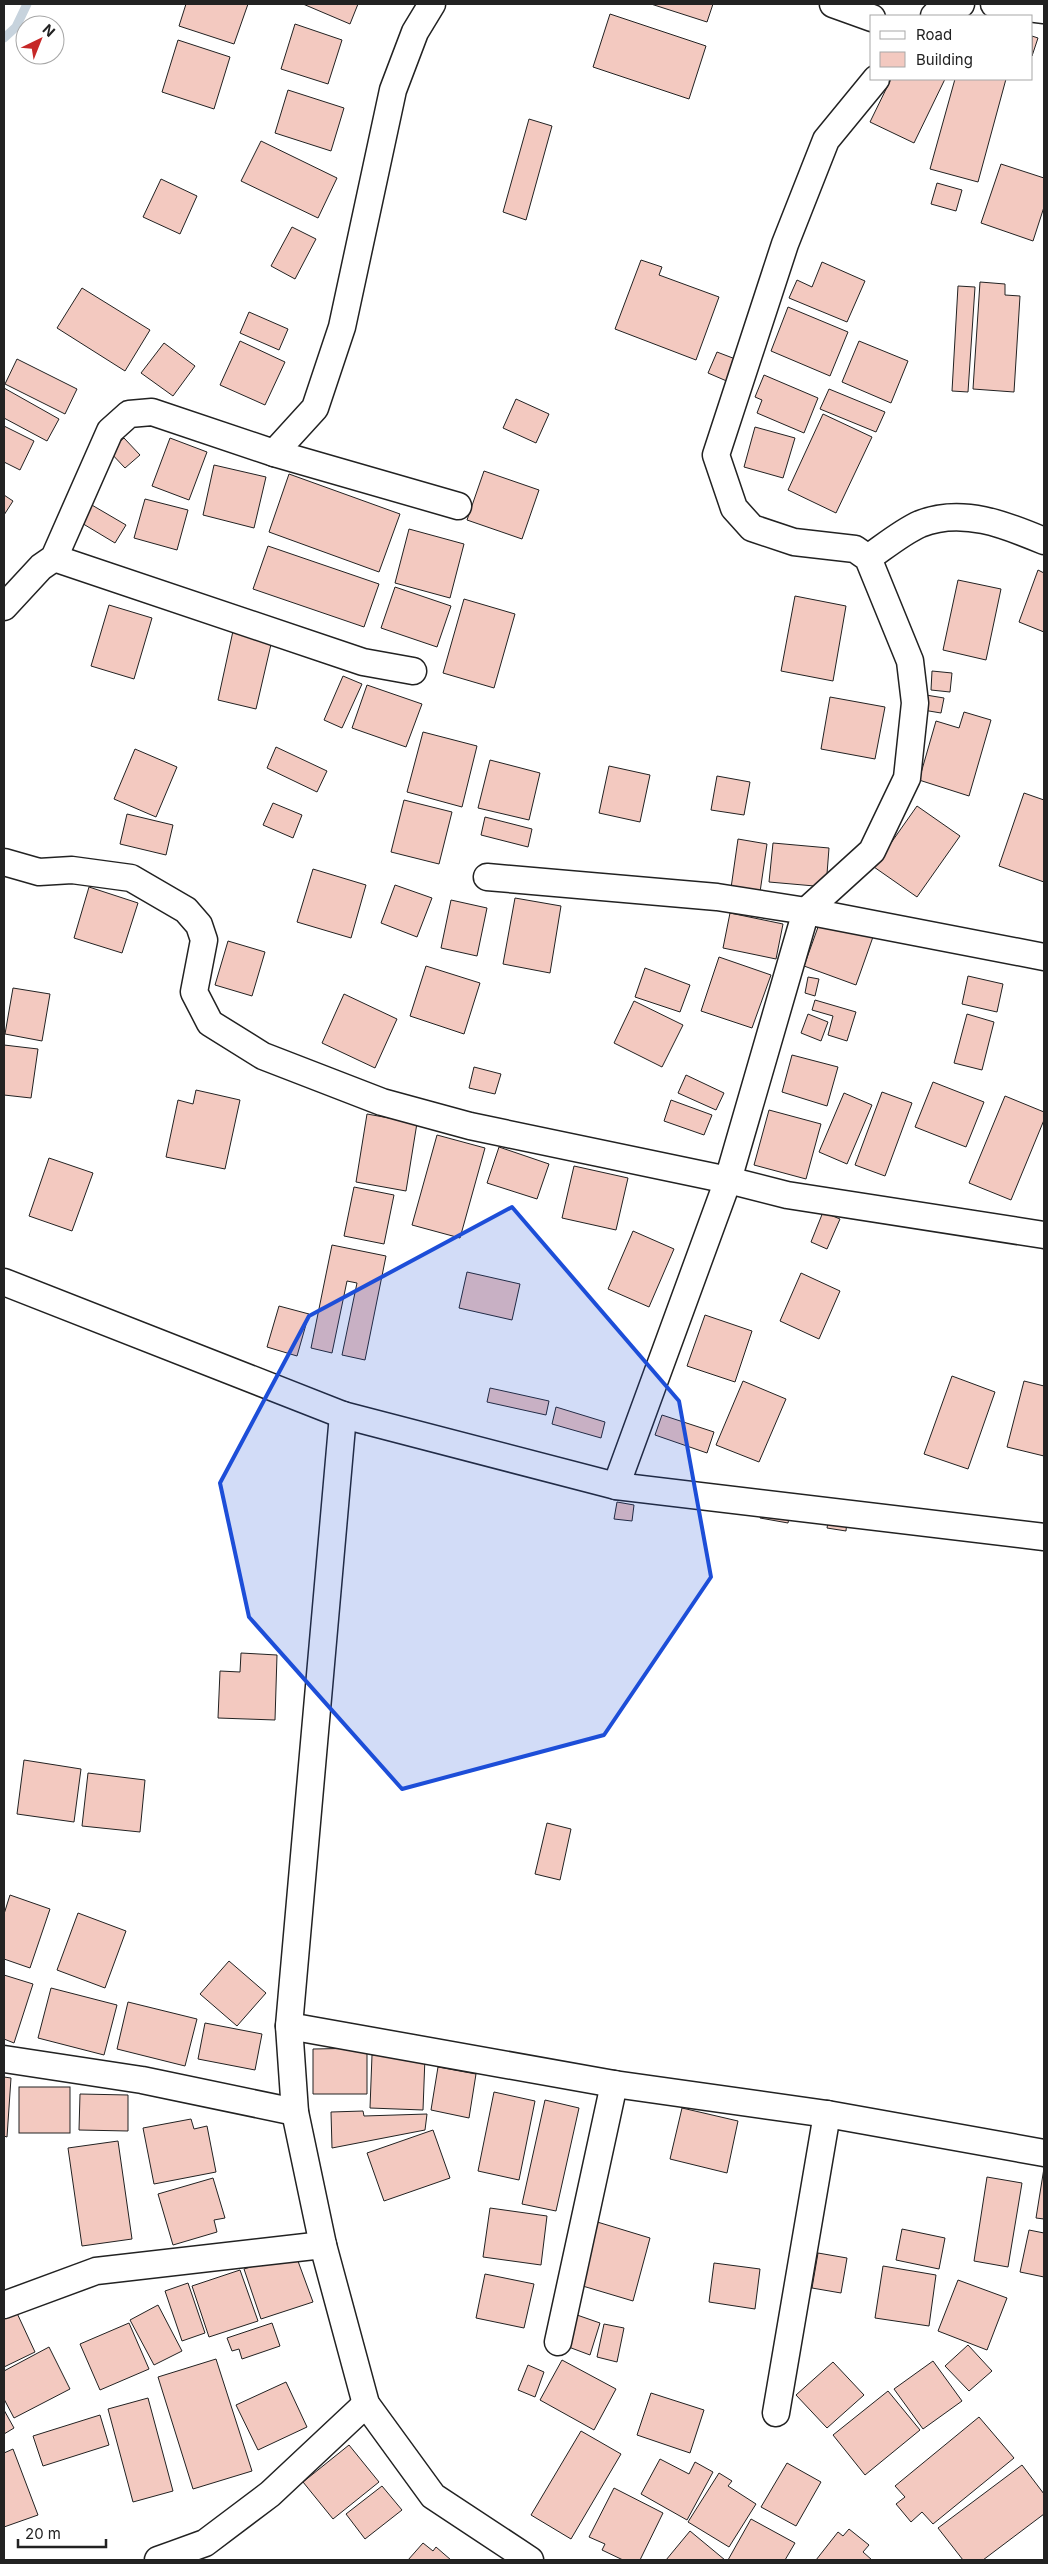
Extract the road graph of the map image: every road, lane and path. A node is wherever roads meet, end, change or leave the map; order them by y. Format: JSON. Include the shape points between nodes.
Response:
{"nodes":[{"id":1,"x":432,"y":4,"type":"edge"},
{"id":2,"x":833,"y":4,"type":"edge"},
{"id":3,"x":961,"y":4,"type":"edge"},
{"id":4,"x":994,"y":4,"type":"edge"},
{"id":5,"x":1044,"y":10,"type":"edge"},
{"id":6,"x":935,"y":15,"type":"edge"},
{"id":7,"x":870,"y":17,"type":"edge"},
{"id":8,"x":875,"y":80,"type":"edge"},
{"id":9,"x":274,"y":453,"type":"junction"},
{"id":10,"x":458,"y":506,"type":"dead end"},
{"id":11,"x":1044,"y":541,"type":"edge"},
{"id":12,"x":54,"y":558,"type":"junction"},
{"id":13,"x":868,"y":558,"type":"junction"},
{"id":14,"x":4,"y":607,"type":"edge"},
{"id":15,"x":413,"y":671,"type":"dead end"},
{"id":16,"x":4,"y":862,"type":"edge"},
{"id":17,"x":487,"y":877,"type":"dead end"},
{"id":18,"x":806,"y":912,"type":"junction"},
{"id":19,"x":1044,"y":957,"type":"edge"},
{"id":20,"x":728,"y":1180,"type":"junction"},
{"id":21,"x":1044,"y":1235,"type":"edge"},
{"id":22,"x":4,"y":1282,"type":"edge"},
{"id":23,"x":343,"y":1415,"type":"junction"},
{"id":24,"x":616,"y":1486,"type":"junction"},
{"id":25,"x":1044,"y":1536,"type":"edge"},
{"id":26,"x":289,"y":2026,"type":"junction"},
{"id":27,"x":4,"y":2059,"type":"edge"},
{"id":28,"x":614,"y":2084,"type":"junction"},
{"id":29,"x":295,"y":2112,"type":"junction"},
{"id":30,"x":828,"y":2114,"type":"junction"},
{"id":31,"x":1044,"y":2153,"type":"edge"},
{"id":32,"x":323,"y":2245,"type":"junction"},
{"id":33,"x":4,"y":2305,"type":"edge"},
{"id":34,"x":558,"y":2342,"type":"dead end"},
{"id":35,"x":366,"y":2404,"type":"junction"},
{"id":36,"x":776,"y":2414,"type":"dead end"},
{"id":37,"x":158,"y":2560,"type":"edge"},
{"id":38,"x":530,"y":2560,"type":"edge"}],
"edges":[{"from":1,"to":9,"type":"street","via":[[415,32],[393,90],[342,327],[315,408]]},
{"from":2,"to":7,"type":"street"},
{"from":3,"to":6,"type":"street"},
{"from":4,"to":5,"type":"street"},
{"from":8,"to":13,"type":"street","via":[[826,140],[785,244],[716,455],[734,508],[752,528],[794,542],[855,549]]},
{"from":9,"to":10,"type":"street"},
{"from":9,"to":12,"type":"street","via":[[152,412],[129,414],[110,431]]},
{"from":11,"to":13,"type":"street","via":[[1008,526],[962,516],[921,524]]},
{"from":12,"to":14,"type":"street","via":[[41,567]]},
{"from":12,"to":15,"type":"street","via":[[362,662]]},
{"from":13,"to":18,"type":"street","via":[[910,661],[915,703],[907,778],[872,851]]},
{"from":16,"to":20,"type":"street","via":[[40,872],[72,870],[131,878],[186,910],[199,924],[204,940],[194,992],[200,1005],[210,1023],[263,1056],[382,1102],[470,1126]]},
{"from":17,"to":18,"type":"street","via":[[717,897]]},
{"from":18,"to":19,"type":"street"},
{"from":18,"to":20,"type":"street"},
{"from":20,"to":21,"type":"street","via":[[823,1202]]},
{"from":20,"to":24,"type":"street"},
{"from":22,"to":23,"type":"street"},
{"from":23,"to":24,"type":"street"},
{"from":23,"to":26,"type":"street"},
{"from":24,"to":25,"type":"street"},
{"from":26,"to":28,"type":"street"},
{"from":26,"to":29,"type":"street"},
{"from":27,"to":29,"type":"street","via":[[142,2080]]},
{"from":28,"to":30,"type":"street"},
{"from":28,"to":34,"type":"street"},
{"from":29,"to":32,"type":"street"},
{"from":30,"to":31,"type":"street"},
{"from":30,"to":36,"type":"street"},
{"from":32,"to":33,"type":"street","via":[[96,2271]]},
{"from":32,"to":35,"type":"street"},
{"from":35,"to":37,"type":"street","via":[[270,2494],[205,2543]]},
{"from":35,"to":38,"type":"street","via":[[433,2496]]}]}
